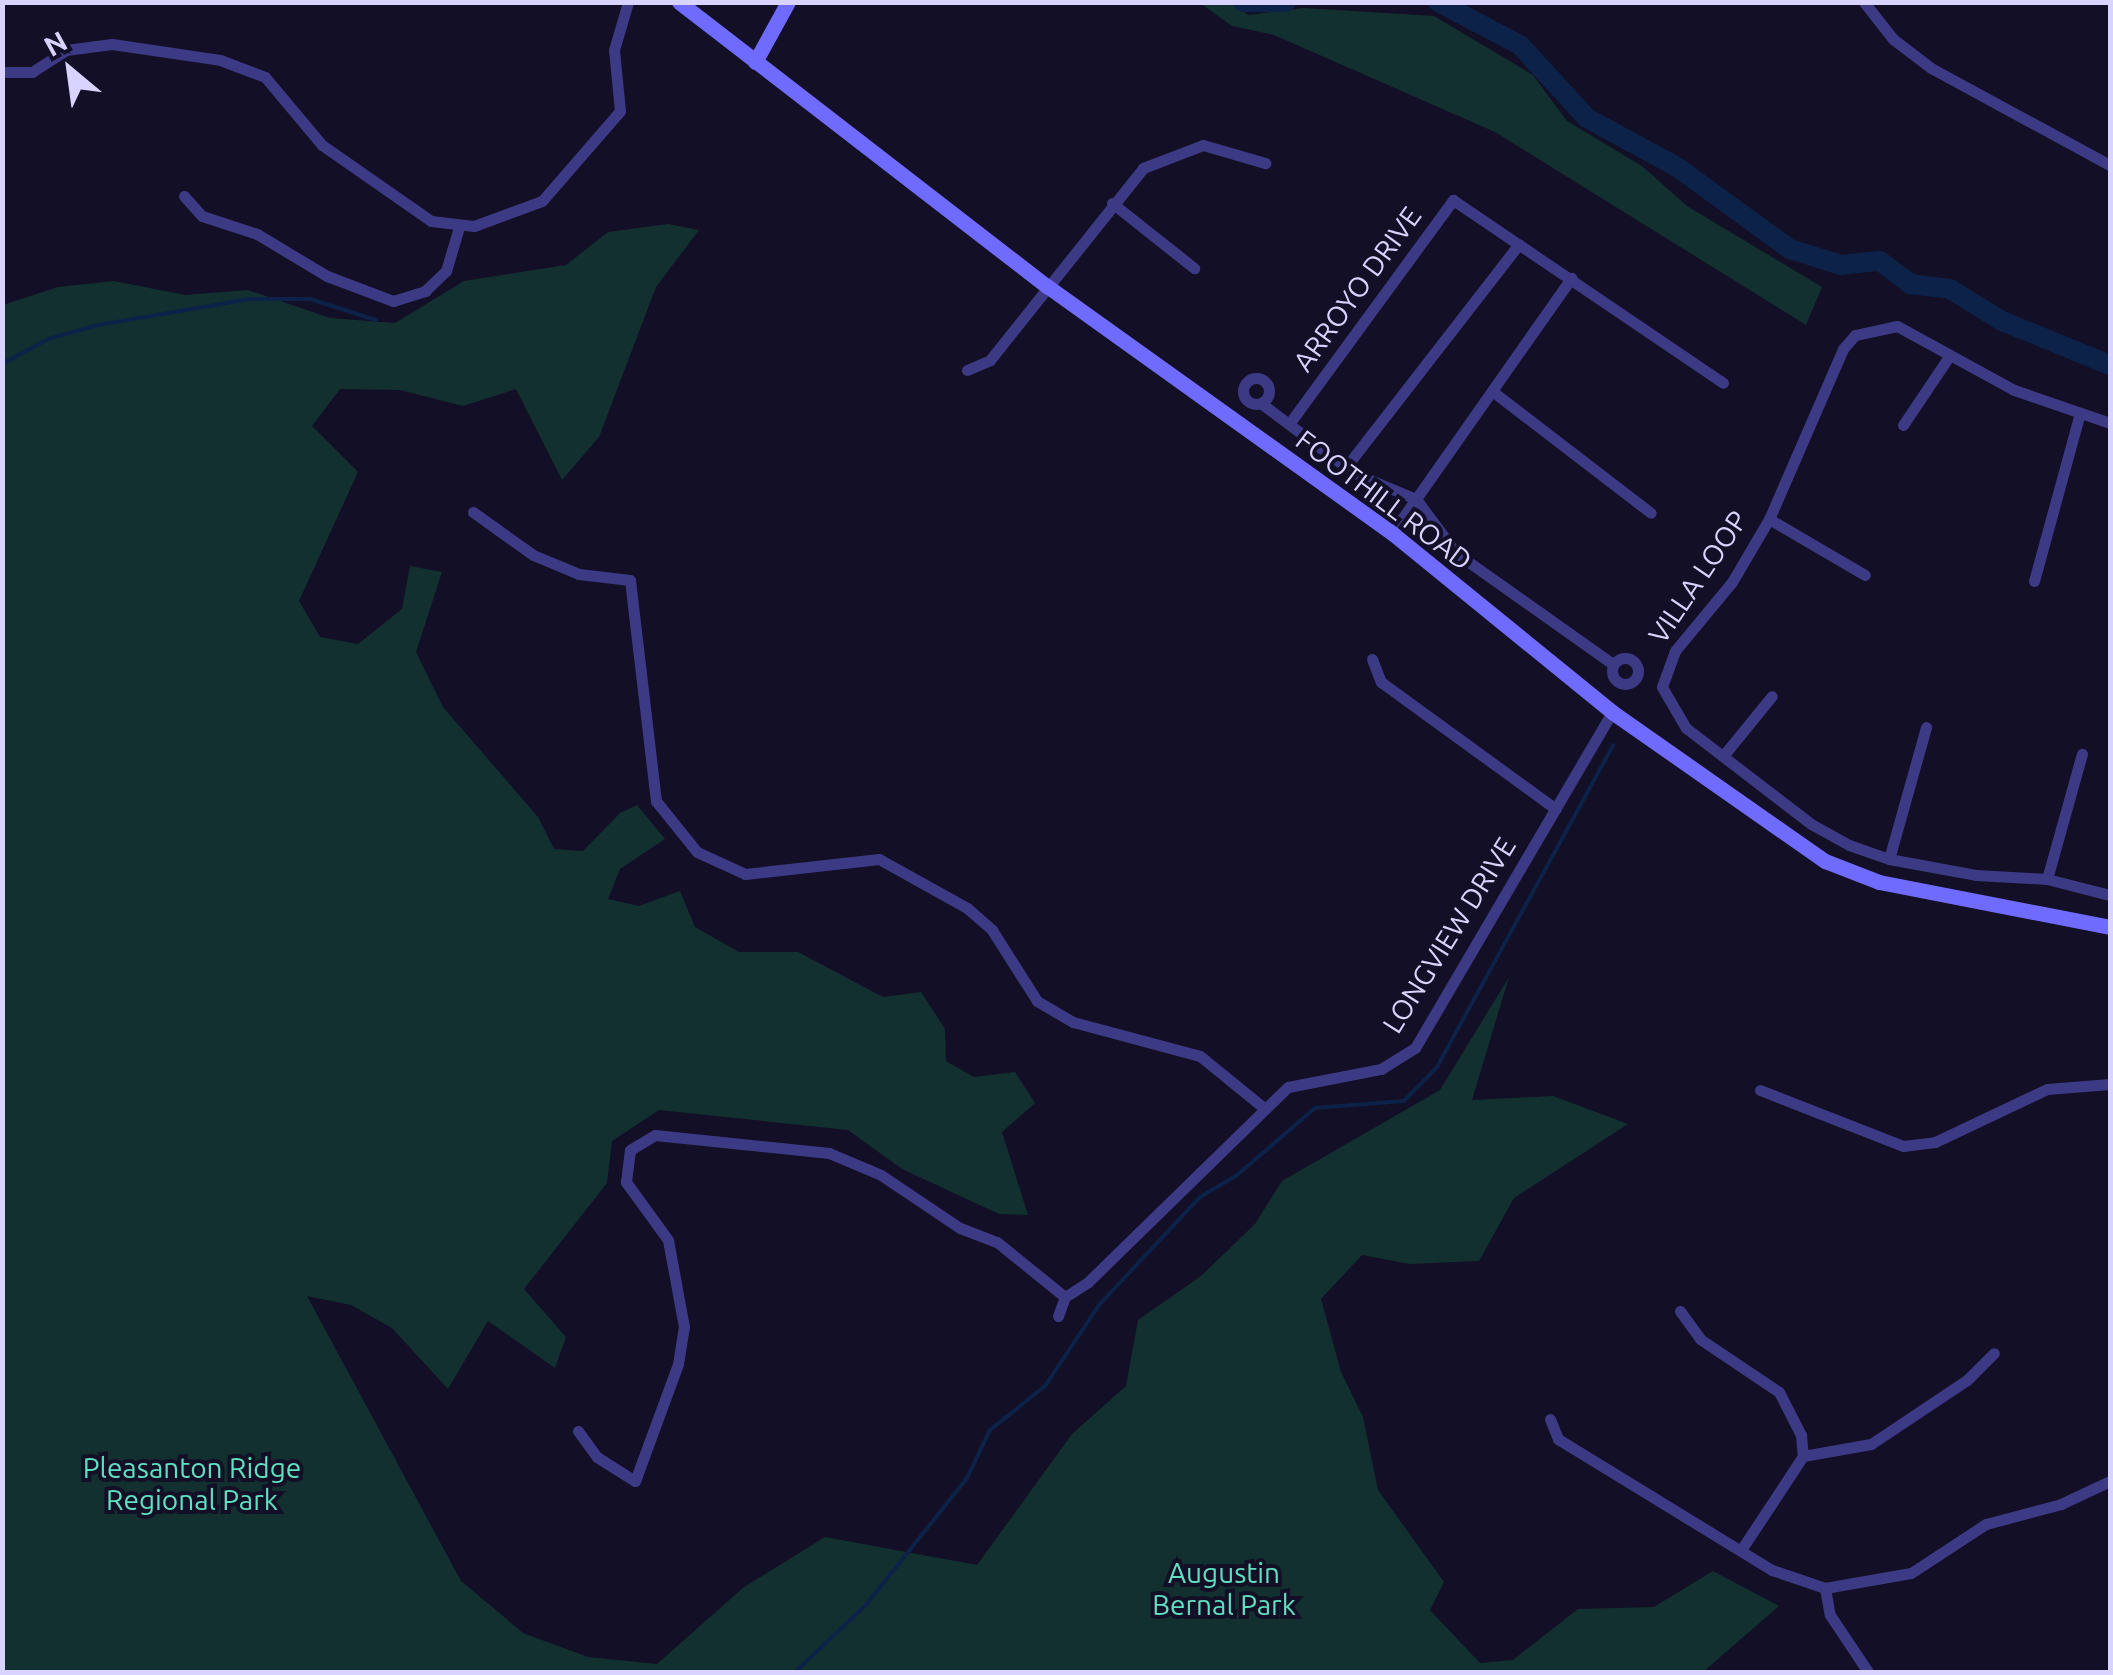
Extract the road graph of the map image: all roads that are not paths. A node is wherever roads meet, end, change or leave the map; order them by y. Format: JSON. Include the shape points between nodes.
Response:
{"nodes":[{"id":1,"x":628,"y":2,"type":"edge"},
{"id":2,"x":679,"y":2,"type":"edge"},
{"id":3,"x":788,"y":2,"type":"edge"},
{"id":4,"x":1864,"y":2,"type":"edge"},
{"id":5,"x":755,"y":62,"type":"junction"},
{"id":6,"x":2,"y":72,"type":"edge"},
{"id":7,"x":1265,"y":163,"type":"dead end"},
{"id":8,"x":2110,"y":165,"type":"edge"},
{"id":9,"x":184,"y":196,"type":"dead end"},
{"id":10,"x":1112,"y":203,"type":"junction"},
{"id":11,"x":459,"y":227,"type":"junction"},
{"id":12,"x":1520,"y":244,"type":"junction"},
{"id":13,"x":1194,"y":268,"type":"dead end"},
{"id":14,"x":1570,"y":278,"type":"junction"},
{"id":15,"x":1048,"y":286,"type":"junction"},
{"id":16,"x":1950,"y":356,"type":"junction"},
{"id":17,"x":967,"y":370,"type":"dead end"},
{"id":18,"x":1723,"y":384,"type":"dead end"},
{"id":19,"x":1492,"y":390,"type":"junction"},
{"id":20,"x":1262,"y":404,"type":"dead end"},
{"id":21,"x":2080,"y":413,"type":"junction"},
{"id":22,"x":2110,"y":423,"type":"edge"},
{"id":23,"x":1289,"y":424,"type":"junction"},
{"id":24,"x":1903,"y":425,"type":"dead end"},
{"id":25,"x":1346,"y":466,"type":"junction"},
{"id":26,"x":1416,"y":499,"type":"junction"},
{"id":27,"x":473,"y":512,"type":"dead end"},
{"id":28,"x":1651,"y":513,"type":"dead end"},
{"id":29,"x":1769,"y":519,"type":"junction"},
{"id":30,"x":1392,"y":534,"type":"junction"},
{"id":31,"x":1865,"y":575,"type":"dead end"},
{"id":32,"x":2034,"y":581,"type":"dead end"},
{"id":33,"x":1372,"y":659,"type":"dead end"},
{"id":34,"x":1613,"y":664,"type":"dead end"},
{"id":35,"x":1772,"y":696,"type":"dead end"},
{"id":36,"x":1612,"y":712,"type":"junction"},
{"id":37,"x":1926,"y":727,"type":"dead end"},
{"id":38,"x":2082,"y":754,"type":"dead end"},
{"id":39,"x":1722,"y":756,"type":"junction"},
{"id":40,"x":1556,"y":809,"type":"junction"},
{"id":41,"x":1889,"y":860,"type":"junction"},
{"id":42,"x":2047,"y":878,"type":"junction"},
{"id":43,"x":2110,"y":895,"type":"edge"},
{"id":44,"x":2110,"y":928,"type":"edge"},
{"id":45,"x":2110,"y":1084,"type":"edge"},
{"id":46,"x":1760,"y":1090,"type":"dead end"},
{"id":47,"x":1264,"y":1108,"type":"junction"},
{"id":48,"x":1065,"y":1298,"type":"junction"},
{"id":49,"x":1680,"y":1311,"type":"dead end"},
{"id":50,"x":1058,"y":1316,"type":"dead end"},
{"id":51,"x":1994,"y":1352,"type":"dead end"},
{"id":52,"x":1550,"y":1420,"type":"dead end"},
{"id":53,"x":578,"y":1431,"type":"dead end"},
{"id":54,"x":1803,"y":1456,"type":"junction"},
{"id":55,"x":2110,"y":1481,"type":"edge"},
{"id":56,"x":1741,"y":1550,"type":"junction"},
{"id":57,"x":1825,"y":1588,"type":"junction"},
{"id":58,"x":1868,"y":1672,"type":"edge"}],
"edges":[{"from":1,"to":11,"type":"street","via":[[614,50],[620,111],[542,201]]},
{"from":2,"to":5,"type":"main road","name":"FOOTHILL ROAD"},
{"from":3,"to":5,"type":"main road"},
{"from":4,"to":8,"type":"street","via":[[1894,39],[1931,68]]},
{"from":5,"to":15,"type":"main road","name":"FOOTHILL ROAD"},
{"from":6,"to":11,"type":"street","via":[[32,72],[66,50],[112,44],[220,60],[265,77],[322,144],[431,222]]},
{"from":7,"to":10,"type":"street","via":[[1202,145],[1143,168]]},
{"from":9,"to":11,"type":"street","via":[[202,216],[257,234],[327,276],[393,301],[425,291],[446,271]]},
{"from":10,"to":13,"type":"street"},
{"from":10,"to":15,"type":"street"},
{"from":12,"to":14,"type":"street","name":"ARROYO DRIVE"},
{"from":12,"to":23,"type":"street","name":"ARROYO DRIVE","via":[[1453,200]]},
{"from":12,"to":25,"type":"street"},
{"from":14,"to":18,"type":"street","name":"ARROYO DRIVE"},
{"from":14,"to":19,"type":"street"},
{"from":15,"to":17,"type":"street","via":[[990,360]]},
{"from":15,"to":30,"type":"main road","name":"FOOTHILL ROAD"},
{"from":16,"to":21,"type":"street","name":"VILLA LOOP","via":[[2014,390]]},
{"from":16,"to":24,"type":"street"},
{"from":16,"to":29,"type":"street","name":"VILLA LOOP","via":[[1897,326],[1856,335],[1843,349]]},
{"from":19,"to":26,"type":"street"},
{"from":19,"to":28,"type":"street"},
{"from":20,"to":23,"type":"street"},
{"from":21,"to":22,"type":"street","name":"VILLA LOOP"},
{"from":21,"to":32,"type":"street"},
{"from":23,"to":25,"type":"street"},
{"from":25,"to":26,"type":"street"},
{"from":26,"to":30,"type":"street"},
{"from":26,"to":34,"type":"street","via":[[1456,553]]},
{"from":27,"to":47,"type":"street","via":[[534,555],[579,574],[630,580],[656,801],[696,852],[745,874],[879,858],[967,908],[992,930],[1037,1001],[1073,1022],[1200,1056]]},
{"from":29,"to":31,"type":"street"},
{"from":29,"to":39,"type":"street","name":"VILLA LOOP","via":[[1732,582],[1674,651],[1662,687],[1671,712]]},
{"from":30,"to":36,"type":"main road","name":"FOOTHILL ROAD"},
{"from":33,"to":40,"type":"street","via":[[1382,682]]},
{"from":35,"to":39,"type":"street"},
{"from":36,"to":40,"type":"street","name":"LONGVIEW DRIVE"},
{"from":36,"to":44,"type":"main road","name":"FOOTHILL ROAD","via":[[1826,861],[1878,882]]},
{"from":37,"to":41,"type":"street"},
{"from":38,"to":42,"type":"street"},
{"from":39,"to":41,"type":"street","name":"VILLA LOOP","via":[[1811,824]]},
{"from":40,"to":47,"type":"street","name":"LONGVIEW DRIVE","via":[[1415,1048],[1382,1069],[1288,1087]]},
{"from":41,"to":42,"type":"street","name":"VILLA LOOP","via":[[1976,875]]},
{"from":42,"to":43,"type":"street","name":"VILLA LOOP"},
{"from":45,"to":46,"type":"street","via":[[2046,1089],[1947,1137],[1903,1146]]},
{"from":47,"to":48,"type":"street","name":"LONGVIEW DRIVE"},
{"from":48,"to":50,"type":"street","name":"LONGVIEW DRIVE"},
{"from":48,"to":53,"type":"street","via":[[997,1242],[829,1153],[655,1135],[630,1150],[626,1182],[668,1240],[684,1326],[678,1364],[635,1480],[597,1457]]},
{"from":49,"to":54,"type":"street","via":[[1700,1339],[1780,1392],[1801,1435]]},
{"from":51,"to":54,"type":"street","via":[[1967,1380],[1871,1444]]},
{"from":52,"to":56,"type":"street","via":[[1558,1440]]},
{"from":54,"to":56,"type":"street"},
{"from":55,"to":57,"type":"street","via":[[2061,1504],[1986,1524],[1911,1573]]},
{"from":56,"to":57,"type":"street","via":[[1772,1570]]},
{"from":57,"to":58,"type":"street","via":[[1830,1615]]}]}
